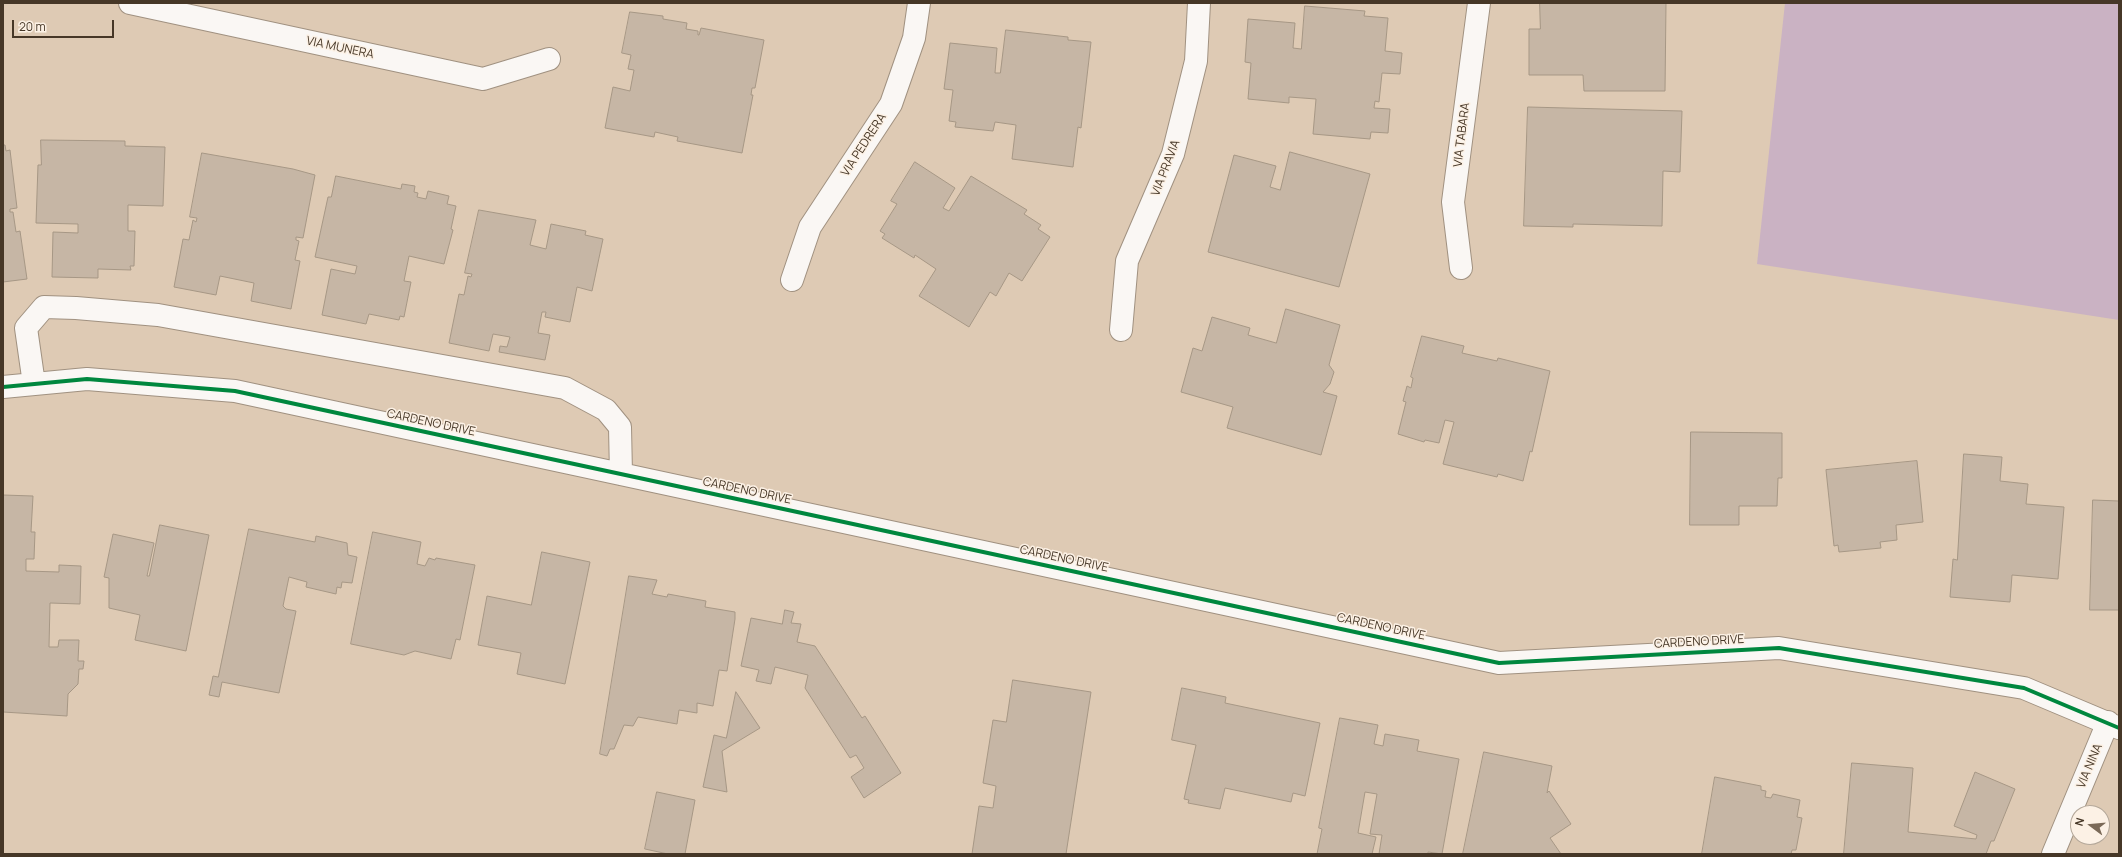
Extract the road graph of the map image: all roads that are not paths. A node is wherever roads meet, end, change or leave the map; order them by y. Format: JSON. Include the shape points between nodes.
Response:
{"nodes":[{"id":1,"x":130,"y":3,"type":"edge"},
{"id":2,"x":919,"y":3,"type":"edge"},
{"id":3,"x":1199,"y":3,"type":"edge"},
{"id":4,"x":1479,"y":3,"type":"edge"},
{"id":5,"x":549,"y":59,"type":"dead end"},
{"id":6,"x":1461,"y":268,"type":"dead end"},
{"id":7,"x":792,"y":280,"type":"dead end"},
{"id":8,"x":1121,"y":330,"type":"dead end"},
{"id":9,"x":34,"y":384,"type":"junction"},
{"id":10,"x":3,"y":387,"type":"edge"},
{"id":11,"x":621,"y":474,"type":"junction"},
{"id":12,"x":2113,"y":725,"type":"edge"},
{"id":13,"x":2053,"y":854,"type":"edge"}],
"edges":[{"from":1,"to":5,"type":"street","name":"VIA MUNERA","via":[[483,79]]},
{"from":2,"to":7,"type":"street","name":"VIA PEDRERA","via":[[914,38],[891,104],[810,227]]},
{"from":3,"to":8,"type":"street","name":"VIA PRAVIA","via":[[1196,61],[1173,154],[1127,261]]},
{"from":4,"to":6,"type":"street","name":"VIA TABARA","via":[[1454,202]]},
{"from":9,"to":10,"type":"street","name":"CARDENO DRIVE"},
{"from":9,"to":11,"type":"street","name":"CARDENO DRIVE","via":[[87,379],[235,391]]},
{"from":9,"to":11,"type":"street","via":[[26,328],[44,307],[158,315],[565,388],[606,410],[620,427]]},
{"from":11,"to":12,"type":"street","name":"CARDENO DRIVE","via":[[1499,662],[1778,648],[2024,688]]},
{"from":12,"to":13,"type":"street","name":"VIA NINA"}]}
